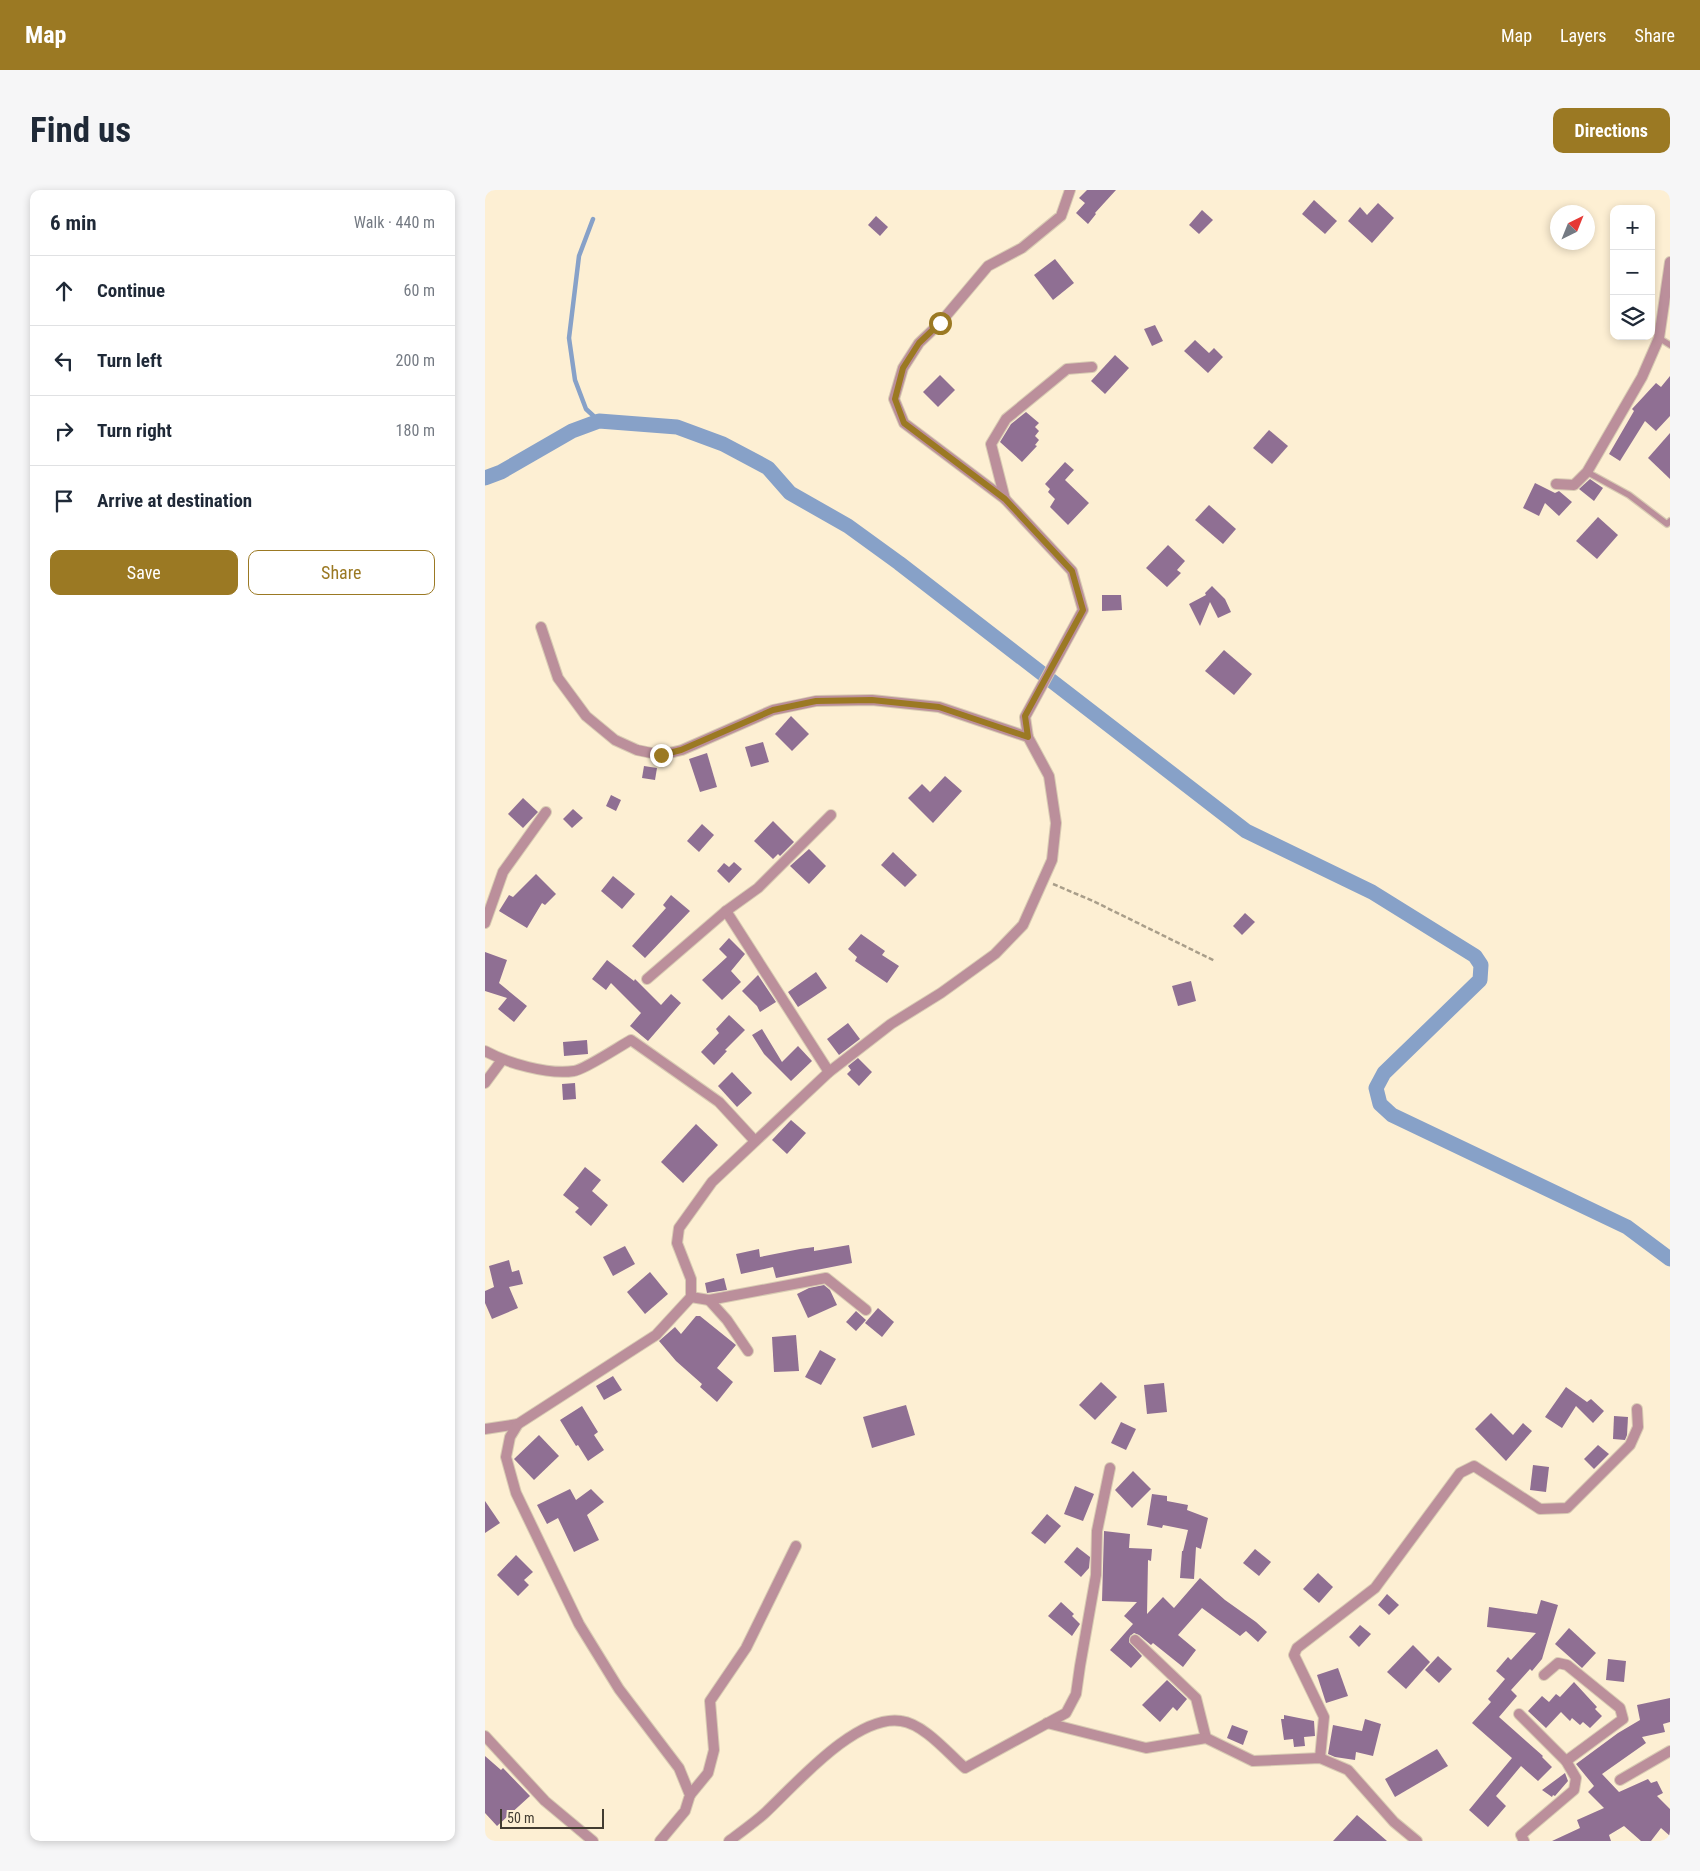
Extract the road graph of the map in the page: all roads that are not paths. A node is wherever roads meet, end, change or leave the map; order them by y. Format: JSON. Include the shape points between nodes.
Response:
{"nodes":[{"id":1,"x":1070,"y":190,"type":"edge"},
{"id":2,"x":1670,"y":262,"type":"edge"},
{"id":3,"x":1659,"y":338,"type":"junction"},
{"id":4,"x":1670,"y":345,"type":"edge"},
{"id":5,"x":1091,"y":366,"type":"dead end"},
{"id":6,"x":1587,"y":472,"type":"junction"},
{"id":7,"x":1556,"y":484,"type":"dead end"},
{"id":8,"x":1005,"y":499,"type":"junction"},
{"id":9,"x":1670,"y":521,"type":"edge"},
{"id":10,"x":541,"y":627,"type":"dead end"},
{"id":11,"x":1028,"y":737,"type":"junction"},
{"id":12,"x":546,"y":812,"type":"dead end"},
{"id":13,"x":831,"y":815,"type":"dead end"},
{"id":14,"x":726,"y":911,"type":"junction"},
{"id":15,"x":485,"y":923,"type":"edge"},
{"id":16,"x":647,"y":979,"type":"dead end"},
{"id":17,"x":485,"y":1051,"type":"edge"},
{"id":18,"x":502,"y":1060,"type":"junction"},
{"id":19,"x":829,"y":1072,"type":"junction"},
{"id":20,"x":485,"y":1083,"type":"edge"},
{"id":21,"x":755,"y":1141,"type":"junction"},
{"id":22,"x":691,"y":1297,"type":"junction"},
{"id":23,"x":709,"y":1300,"type":"junction"},
{"id":24,"x":866,"y":1310,"type":"dead end"},
{"id":25,"x":748,"y":1351,"type":"dead end"},
{"id":26,"x":1637,"y":1409,"type":"dead end"},
{"id":27,"x":519,"y":1424,"type":"junction"},
{"id":28,"x":485,"y":1430,"type":"edge"},
{"id":29,"x":1110,"y":1468,"type":"dead end"},
{"id":30,"x":796,"y":1546,"type":"dead end"},
{"id":31,"x":1135,"y":1640,"type":"dead end"},
{"id":32,"x":1544,"y":1675,"type":"dead end"},
{"id":33,"x":1519,"y":1714,"type":"dead end"},
{"id":34,"x":1047,"y":1723,"type":"junction"},
{"id":35,"x":485,"y":1736,"type":"edge"},
{"id":36,"x":1206,"y":1738,"type":"junction"},
{"id":37,"x":1670,"y":1751,"type":"edge"},
{"id":38,"x":1320,"y":1758,"type":"junction"},
{"id":39,"x":1566,"y":1761,"type":"junction"},
{"id":40,"x":1620,"y":1780,"type":"dead end"},
{"id":41,"x":690,"y":1795,"type":"junction"},
{"id":42,"x":593,"y":1841,"type":"edge"},
{"id":43,"x":660,"y":1841,"type":"edge"},
{"id":44,"x":729,"y":1841,"type":"edge"},
{"id":45,"x":1417,"y":1841,"type":"edge"},
{"id":46,"x":1523,"y":1841,"type":"edge"}],
"edges":[{"from":1,"to":8,"type":"street","via":[[1061,216],[1022,248],[988,266],[919,343],[903,368],[895,399],[904,423]]},
{"from":2,"to":3,"type":"street"},
{"from":3,"to":4,"type":"lane"},
{"from":3,"to":6,"type":"street","via":[[1643,377]]},
{"from":5,"to":8,"type":"street","via":[[1067,369],[1006,419],[991,444]]},
{"from":6,"to":7,"type":"street","via":[[1574,485]]},
{"from":6,"to":9,"type":"lane","via":[[1629,495],[1667,524]]},
{"from":8,"to":11,"type":"street","via":[[1072,571],[1083,610],[1025,716]]},
{"from":10,"to":11,"type":"street","via":[[558,678],[586,716],[615,740],[637,750],[661,755],[681,750],[773,710],[816,701],[872,700],[939,707]]},
{"from":11,"to":19,"type":"street","via":[[1049,776],[1056,823],[1052,860],[1023,925],[995,954],[891,1024]]},
{"from":12,"to":15,"type":"street","via":[[503,872]]},
{"from":13,"to":14,"type":"street","via":[[758,888]]},
{"from":14,"to":16,"type":"street"},
{"from":14,"to":19,"type":"street"},
{"from":17,"to":18,"type":"street"},
{"from":18,"to":20,"type":"street"},
{"from":18,"to":21,"type":"street","via":[[545,1070],[575,1071],[631,1040],[719,1102]]},
{"from":19,"to":21,"type":"street"},
{"from":21,"to":22,"type":"street","via":[[712,1182],[679,1228],[677,1243],[691,1279]]},
{"from":22,"to":23,"type":"street"},
{"from":22,"to":27,"type":"street","via":[[656,1335]]},
{"from":23,"to":24,"type":"street","via":[[826,1278]]},
{"from":23,"to":25,"type":"street"},
{"from":26,"to":38,"type":"street","via":[[1638,1427],[1630,1445],[1567,1508],[1540,1509],[1474,1466],[1460,1473],[1375,1588],[1297,1648],[1294,1656],[1324,1717]]},
{"from":27,"to":28,"type":"street"},
{"from":27,"to":41,"type":"street","via":[[509,1437],[506,1457],[516,1494],[579,1624],[619,1689],[679,1768]]},
{"from":29,"to":34,"type":"street","via":[[1097,1531],[1096,1575],[1076,1694],[1066,1713]]},
{"from":30,"to":41,"type":"street","via":[[746,1648],[710,1701],[714,1750],[707,1774]]},
{"from":31,"to":36,"type":"street","via":[[1196,1698]]},
{"from":32,"to":39,"type":"street","via":[[1558,1662],[1567,1665],[1621,1708],[1623,1719]]},
{"from":33,"to":39,"type":"street"},
{"from":34,"to":36,"type":"street","via":[[1146,1748]]},
{"from":34,"to":44,"type":"street","via":[[965,1768],[920,1728],[901,1721],[879,1722],[843,1741],[763,1815]]},
{"from":35,"to":42,"type":"street","via":[[545,1801]]},
{"from":36,"to":38,"type":"street","via":[[1253,1761]]},
{"from":37,"to":40,"type":"street"},
{"from":38,"to":45,"type":"street","via":[[1349,1770],[1394,1822]]},
{"from":39,"to":46,"type":"street","via":[[1576,1778],[1574,1790],[1521,1835]]},
{"from":41,"to":43,"type":"street","via":[[685,1811]]}]}
